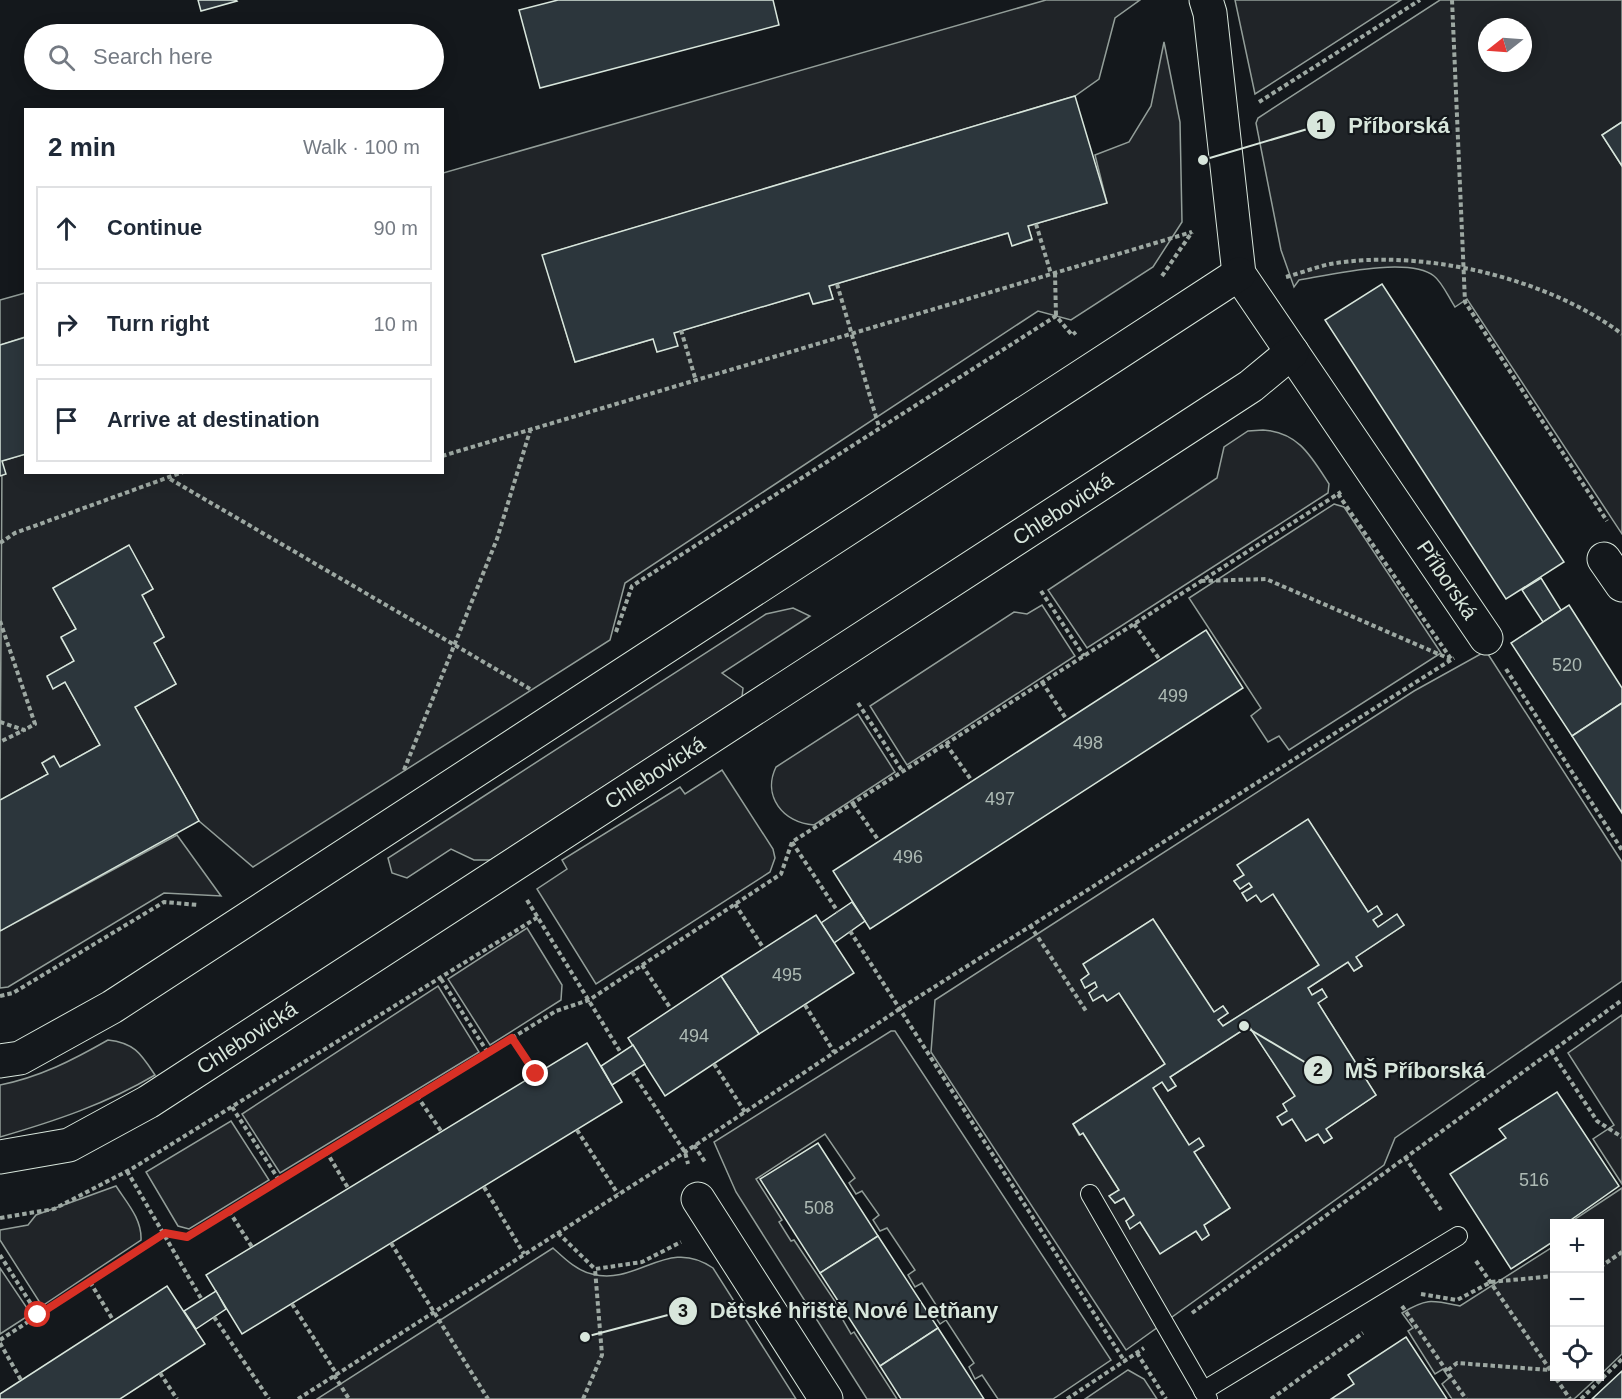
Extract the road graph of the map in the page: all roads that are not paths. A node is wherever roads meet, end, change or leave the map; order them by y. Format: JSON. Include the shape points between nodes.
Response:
{"nodes":[{"id":1,"x":1206,"y":0,"type":"edge"},
{"id":2,"x":1239,"y":274,"type":"junction"},
{"id":3,"x":1292,"y":352,"type":"junction"},
{"id":4,"x":1486,"y":638,"type":"road end"},
{"id":5,"x":0,"y":1061,"type":"edge"},
{"id":6,"x":0,"y":1157,"type":"edge"},
{"id":7,"x":1090,"y":1194,"type":"dead end"},
{"id":8,"x":706,"y":1213,"type":"road end"},
{"id":9,"x":1458,"y":1236,"type":"road end"},
{"id":10,"x":1206,"y":1395,"type":"edge"},
{"id":11,"x":826,"y":1399,"type":"edge"}],
"edges":[{"from":1,"to":2,"type":"street","name":"Příborská"},
{"from":2,"to":3,"type":"street","name":"Příborská"},
{"from":2,"to":5,"type":"street","via":[[112,1007],[20,1058]]},
{"from":3,"to":4,"type":"street","name":"Příborská"},
{"from":3,"to":6,"type":"street","name":"Chlebovická","via":[[1251,386],[148,1102],[69,1145]]},
{"from":7,"to":10,"type":"lane"},
{"from":8,"to":11,"type":"street"},
{"from":9,"to":10,"type":"lane"}]}
